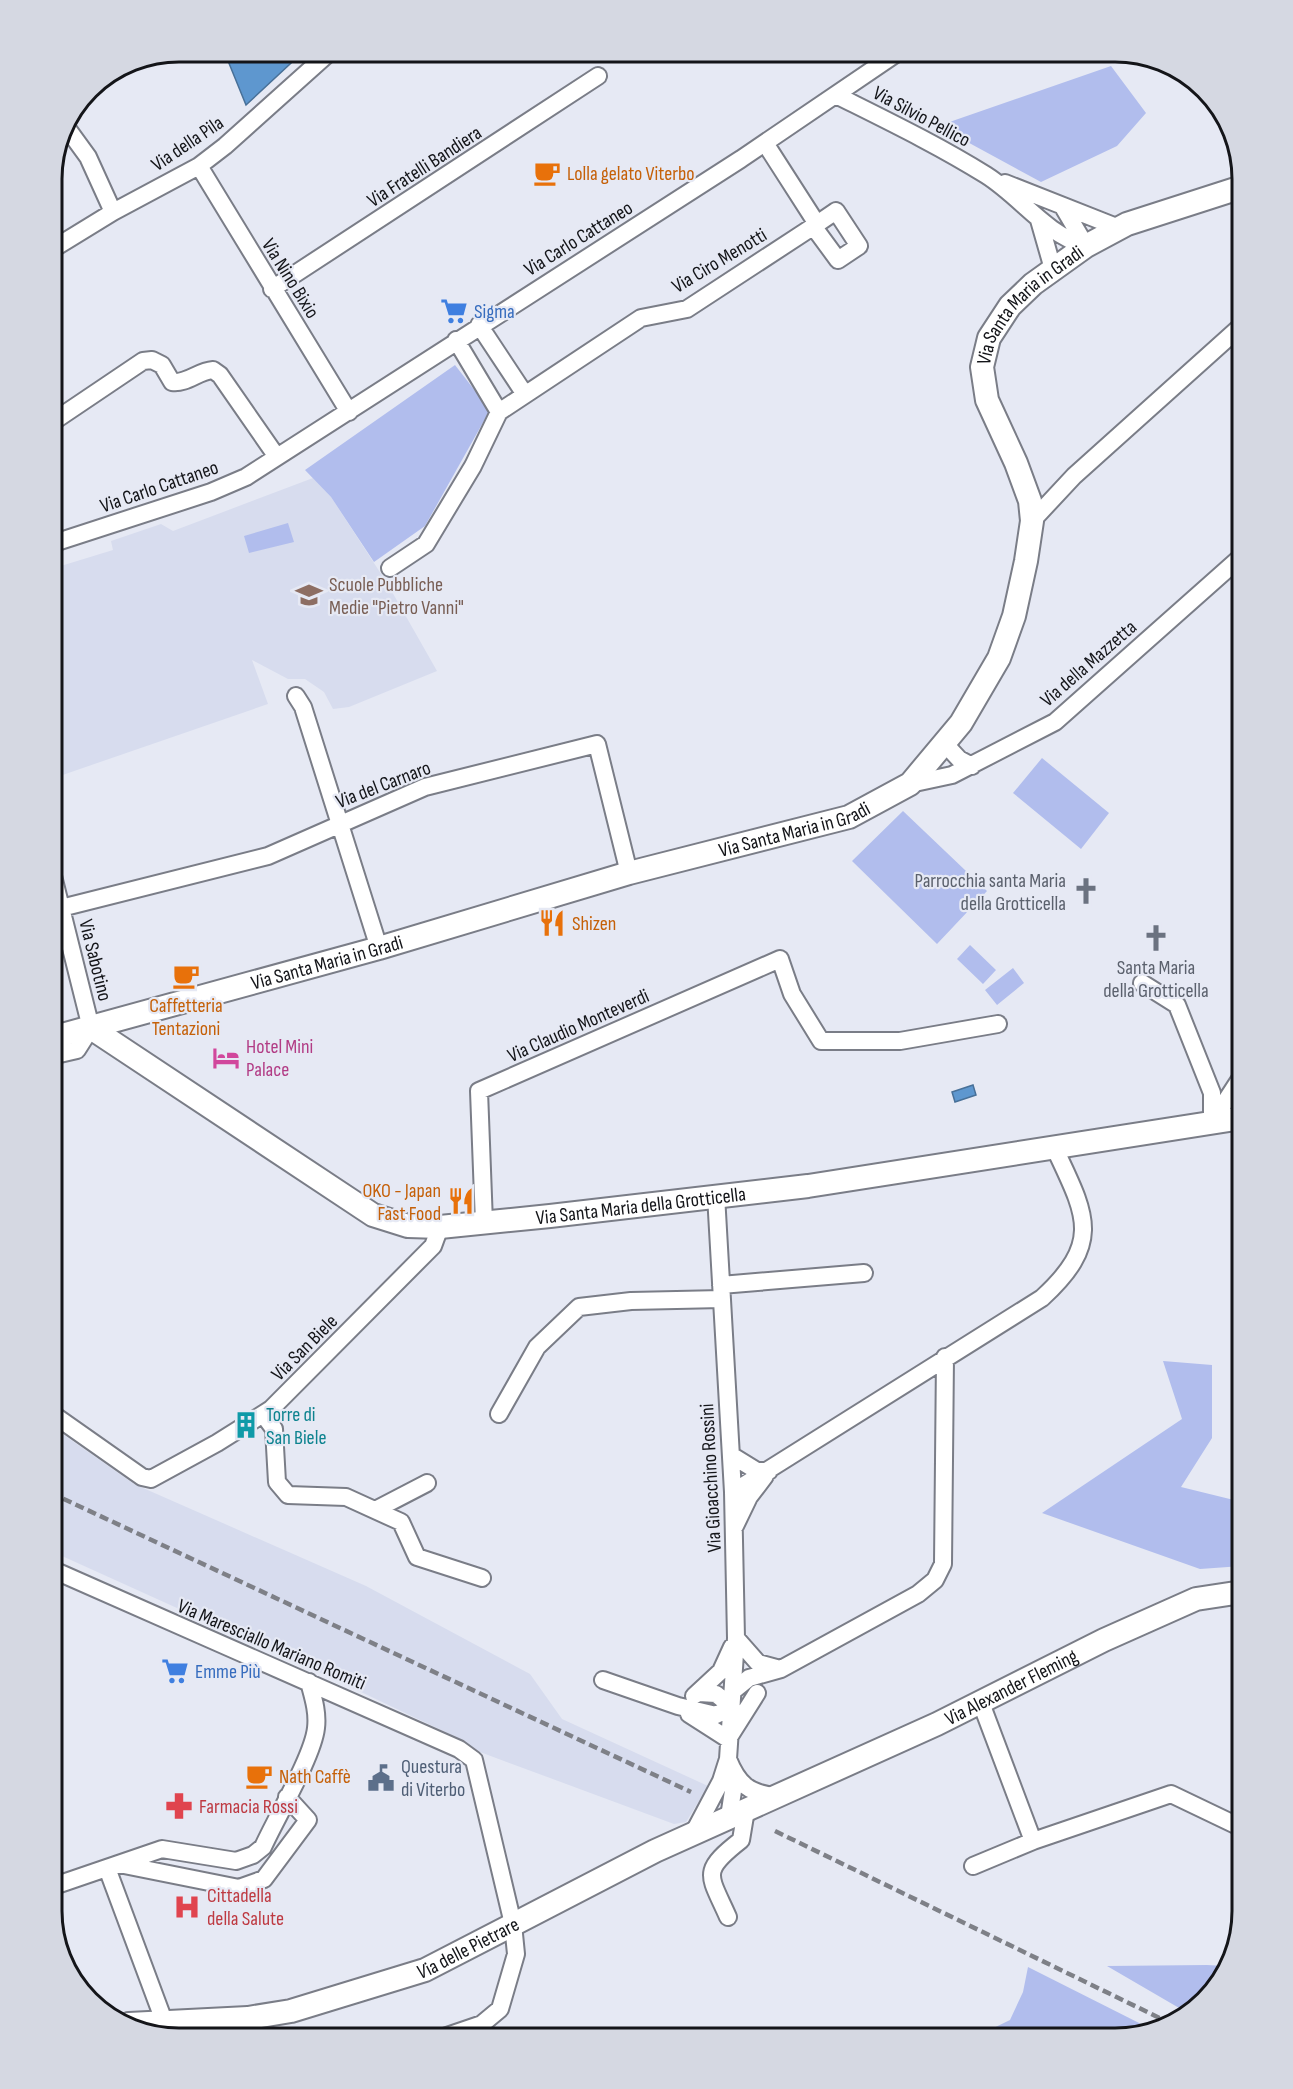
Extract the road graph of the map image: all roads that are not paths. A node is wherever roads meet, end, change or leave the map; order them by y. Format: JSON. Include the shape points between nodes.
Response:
{"nodes":[{"id":1,"x":319,"y":62,"type":"edge"},
{"id":2,"x":884,"y":62,"type":"edge"},
{"id":3,"x":598,"y":76,"type":"dead end"},
{"id":4,"x":836,"y":95,"type":"junction"},
{"id":5,"x":71,"y":133,"type":"edge"},
{"id":6,"x":765,"y":143,"type":"junction"},
{"id":7,"x":199,"y":166,"type":"junction"},
{"id":8,"x":987,"y":176,"type":"junction"},
{"id":9,"x":1232,"y":191,"type":"edge"},
{"id":10,"x":1063,"y":207,"type":"junction"},
{"id":11,"x":113,"y":212,"type":"junction"},
{"id":12,"x":1039,"y":220,"type":"junction"},
{"id":13,"x":1104,"y":236,"type":"junction"},
{"id":14,"x":62,"y":243,"type":"edge"},
{"id":15,"x":1053,"y":269,"type":"junction"},
{"id":16,"x":273,"y":289,"type":"junction"},
{"id":17,"x":479,"y":325,"type":"junction"},
{"id":18,"x":1232,"y":334,"type":"edge"},
{"id":19,"x":456,"y":340,"type":"junction"},
{"id":20,"x":524,"y":393,"type":"junction"},
{"id":21,"x":349,"y":412,"type":"junction"},
{"id":22,"x":499,"y":412,"type":"junction"},
{"id":23,"x":62,"y":416,"type":"edge"},
{"id":24,"x":277,"y":457,"type":"junction"},
{"id":25,"x":1032,"y":521,"type":"junction"},
{"id":26,"x":62,"y":540,"type":"edge"},
{"id":27,"x":1232,"y":565,"type":"edge"},
{"id":28,"x":390,"y":568,"type":"dead end"},
{"id":29,"x":296,"y":696,"type":"dead end"},
{"id":30,"x":945,"y":744,"type":"junction"},
{"id":31,"x":972,"y":766,"type":"junction"},
{"id":32,"x":910,"y":784,"type":"junction"},
{"id":33,"x":338,"y":823,"type":"junction"},
{"id":34,"x":629,"y":873,"type":"junction"},
{"id":35,"x":62,"y":909,"type":"edge"},
{"id":36,"x":62,"y":913,"type":"edge"},
{"id":37,"x":379,"y":948,"type":"junction"},
{"id":38,"x":1142,"y":983,"type":"dead end"},
{"id":39,"x":998,"y":1024,"type":"dead end"},
{"id":40,"x":91,"y":1028,"type":"junction"},
{"id":41,"x":62,"y":1035,"type":"edge"},
{"id":42,"x":62,"y":1053,"type":"edge"},
{"id":43,"x":1232,"y":1092,"type":"edge"},
{"id":44,"x":1232,"y":1120,"type":"edge"},
{"id":45,"x":1212,"y":1123,"type":"junction"},
{"id":46,"x":1055,"y":1149,"type":"junction"},
{"id":47,"x":716,"y":1196,"type":"junction"},
{"id":48,"x":484,"y":1223,"type":"junction"},
{"id":49,"x":440,"y":1227,"type":"junction"},
{"id":50,"x":864,"y":1273,"type":"dead end"},
{"id":51,"x":721,"y":1292,"type":"junction"},
{"id":52,"x":945,"y":1357,"type":"junction"},
{"id":53,"x":263,"y":1414,"type":"junction"},
{"id":54,"x":499,"y":1414,"type":"dead end"},
{"id":55,"x":62,"y":1421,"type":"edge"},
{"id":56,"x":731,"y":1455,"type":"junction"},
{"id":57,"x":769,"y":1471,"type":"junction"},
{"id":58,"x":428,"y":1483,"type":"dead end"},
{"id":59,"x":741,"y":1494,"type":"junction"},
{"id":60,"x":375,"y":1510,"type":"junction"},
{"id":61,"x":62,"y":1574,"type":"edge"},
{"id":62,"x":482,"y":1578,"type":"dead end"},
{"id":63,"x":1232,"y":1594,"type":"edge"},
{"id":64,"x":736,"y":1638,"type":"junction"},
{"id":65,"x":781,"y":1669,"type":"junction"},
{"id":66,"x":603,"y":1680,"type":"dead end"},
{"id":67,"x":309,"y":1682,"type":"junction"},
{"id":68,"x":699,"y":1693,"type":"junction"},
{"id":69,"x":757,"y":1694,"type":"junction"},
{"id":70,"x":733,"y":1699,"type":"junction"},
{"id":71,"x":981,"y":1703,"type":"junction"},
{"id":72,"x":678,"y":1706,"type":"junction"},
{"id":73,"x":728,"y":1739,"type":"junction"},
{"id":74,"x":728,"y":1779,"type":"junction"},
{"id":75,"x":781,"y":1795,"type":"junction"},
{"id":76,"x":287,"y":1797,"type":"junction"},
{"id":77,"x":737,"y":1813,"type":"junction"},
{"id":78,"x":1232,"y":1823,"type":"edge"},
{"id":79,"x":694,"y":1832,"type":"junction"},
{"id":80,"x":1033,"y":1841,"type":"junction"},
{"id":81,"x":113,"y":1866,"type":"junction"},
{"id":82,"x":973,"y":1866,"type":"dead end"},
{"id":83,"x":62,"y":1883,"type":"edge"},
{"id":84,"x":728,"y":1917,"type":"dead end"},
{"id":85,"x":513,"y":1924,"type":"junction"},
{"id":86,"x":164,"y":2021,"type":"junction"},
{"id":87,"x":147,"y":2022,"type":"edge"},
{"id":88,"x":472,"y":2027,"type":"edge"}],
"edges":[{"from":1,"to":7,"type":"street","name":"Via della Pila"},
{"from":2,"to":4,"type":"street","name":"Via Carlo Cattaneo"},
{"from":3,"to":16,"type":"street","name":"Via Fratelli Bandiera"},
{"from":4,"to":6,"type":"street","name":"Via Carlo Cattaneo"},
{"from":4,"to":8,"type":"street","name":"Via Silvio Pellico"},
{"from":5,"to":11,"type":"street","via":[[88,157]]},
{"from":6,"to":17,"type":"street","name":"Via Carlo Cattaneo"},
{"from":6,"to":20,"type":"street","name":"Via Ciro Menotti","via":[[815,225],[687,309],[641,318]]},
{"from":7,"to":11,"type":"street","name":"Via della Pila"},
{"from":7,"to":16,"type":"street","name":"Via Nino Bixio"},
{"from":8,"to":10,"type":"street","name":"Via Silvio Pellico"},
{"from":8,"to":12,"type":"street","name":"Via Silvio Pellico"},
{"from":9,"to":13,"type":"main road","name":"Via Santa Maria in Gradi"},
{"from":10,"to":13,"type":"street"},
{"from":10,"to":13,"type":"street","name":"Via Silvio Pellico"},
{"from":11,"to":14,"type":"street","name":"Via della Pila"},
{"from":12,"to":13,"type":"street","name":"Via Silvio Pellico","via":[[1070,241]]},
{"from":12,"to":15,"type":"street"},
{"from":13,"to":15,"type":"main road","name":"Via Santa Maria in Gradi"},
{"from":15,"to":25,"type":"main road","name":"Via Santa Maria in Gradi","via":[[1010,306],[989,338],[982,367],[987,400],[1016,463],[1030,501]]},
{"from":16,"to":21,"type":"street","name":"Via Nino Bixio"},
{"from":17,"to":19,"type":"street","name":"Via Carlo Cattaneo"},
{"from":17,"to":20,"type":"street"},
{"from":18,"to":25,"type":"street","via":[[1074,476]]},
{"from":19,"to":21,"type":"street","name":"Via Carlo Cattaneo"},
{"from":19,"to":22,"type":"street"},
{"from":20,"to":22,"type":"street","name":"Via Ciro Menotti"},
{"from":21,"to":24,"type":"street","name":"Via Carlo Cattaneo"},
{"from":22,"to":28,"type":"street","via":[[473,466],[426,544]]},
{"from":23,"to":24,"type":"street","via":[[143,361],[162,365],[172,382],[180,383],[213,370]]},
{"from":24,"to":26,"type":"street","name":"Via Carlo Cattaneo","via":[[246,477],[211,492]]},
{"from":25,"to":30,"type":"main road","name":"Via Santa Maria in Gradi","via":[[1014,616],[999,658]]},
{"from":27,"to":31,"type":"street","name":"Via della Mazzetta","via":[[1055,722]]},
{"from":29,"to":33,"type":"street","via":[[303,707]]},
{"from":30,"to":31,"type":"street"},
{"from":30,"to":32,"type":"main road","name":"Via Santa Maria in Gradi"},
{"from":31,"to":32,"type":"street","name":"Via della Mazzetta","via":[[952,775]]},
{"from":32,"to":34,"type":"main road","name":"Via Santa Maria in Gradi","via":[[849,817]]},
{"from":33,"to":34,"type":"street","name":"Via del Carnaro","via":[[425,787],[597,744]]},
{"from":33,"to":35,"type":"street","name":"Via del Carnaro","via":[[268,856]]},
{"from":33,"to":37,"type":"street"},
{"from":34,"to":37,"type":"main road","name":"Via Santa Maria in Gradi"},
{"from":36,"to":40,"type":"street","name":"Via Sabotino"},
{"from":37,"to":40,"type":"main road","name":"Via Santa Maria in Gradi"},
{"from":38,"to":45,"type":"street","via":[[1177,1005],[1212,1093]]},
{"from":39,"to":48,"type":"street","name":"Via Claudio Monteverdi","via":[[900,1041],[821,1041],[792,994],[780,959],[479,1091]]},
{"from":40,"to":41,"type":"main road","name":"Via Santa Maria in Gradi"},
{"from":40,"to":42,"type":"street","via":[[77,1050]]},
{"from":40,"to":49,"type":"main road","name":"Via Santa Maria della Grotticella","via":[[373,1215],[408,1226]]},
{"from":43,"to":45,"type":"street"},
{"from":44,"to":45,"type":"main road","name":"Via Santa Maria della Grotticella"},
{"from":45,"to":46,"type":"main road","name":"Via Santa Maria della Grotticella"},
{"from":46,"to":47,"type":"main road","name":"Via Santa Maria della Grotticella"},
{"from":46,"to":52,"type":"street","via":[[1081,1205],[1085,1227],[1065,1277],[1042,1298]]},
{"from":47,"to":48,"type":"main road","name":"Via Santa Maria della Grotticella"},
{"from":47,"to":51,"type":"street","name":"Via Gioacchino Rossini"},
{"from":48,"to":49,"type":"main road","name":"Via Santa Maria della Grotticella"},
{"from":49,"to":53,"type":"street","name":"Via San Biele","via":[[433,1246]]},
{"from":50,"to":51,"type":"street"},
{"from":51,"to":54,"type":"street","via":[[579,1308],[537,1347]]},
{"from":51,"to":56,"type":"street","name":"Via Gioacchino Rossini"},
{"from":52,"to":57,"type":"street"},
{"from":52,"to":65,"type":"street","via":[[943,1564],[935,1581]]},
{"from":53,"to":55,"type":"street","name":"Via San Biele","via":[[151,1479]]},
{"from":53,"to":60,"type":"street","via":[[274,1429],[277,1482],[288,1495],[346,1497]]},
{"from":56,"to":57,"type":"street","via":[[757,1471]]},
{"from":56,"to":59,"type":"street","name":"Via Gioacchino Rossini"},
{"from":57,"to":59,"type":"street"},
{"from":58,"to":60,"type":"street"},
{"from":59,"to":64,"type":"street","name":"Via Gioacchino Rossini","via":[[734,1527]]},
{"from":60,"to":62,"type":"street","via":[[401,1522],[417,1557]]},
{"from":61,"to":67,"type":"street","name":"Via Maresciallo Mariano Romiti"},
{"from":63,"to":71,"type":"main road","name":"Via Alexander Fleming","via":[[1196,1599],[1104,1640]]},
{"from":64,"to":65,"type":"street","via":[[758,1663]]},
{"from":64,"to":68,"type":"street","via":[[721,1671]]},
{"from":64,"to":70,"type":"street","name":"Via Gioacchino Rossini"},
{"from":65,"to":69,"type":"street"},
{"from":65,"to":70,"type":"street","via":[[749,1678]]},
{"from":66,"to":72,"type":"street"},
{"from":67,"to":76,"type":"street","via":[[316,1729]]},
{"from":67,"to":85,"type":"street","name":"Via Maresciallo Mariano Romiti","via":[[459,1749],[474,1760]]},
{"from":68,"to":70,"type":"street"},
{"from":68,"to":72,"type":"street"},
{"from":69,"to":70,"type":"street"},
{"from":69,"to":73,"type":"street"},
{"from":70,"to":72,"type":"street","via":[[716,1715]]},
{"from":70,"to":73,"type":"street","name":"Via Gioacchino Rossini"},
{"from":71,"to":75,"type":"main road","name":"Via Alexander Fleming"},
{"from":71,"to":80,"type":"street"},
{"from":72,"to":73,"type":"street"},
{"from":73,"to":74,"type":"street","name":"Via Gioacchino Rossini"},
{"from":74,"to":75,"type":"street","via":[[758,1795]]},
{"from":74,"to":77,"type":"street"},
{"from":74,"to":79,"type":"street"},
{"from":75,"to":77,"type":"main road","name":"Via delle Pietrare"},
{"from":76,"to":81,"type":"street","via":[[263,1847],[254,1856],[236,1861],[162,1850]]},
{"from":76,"to":81,"type":"street","via":[[308,1820],[264,1879],[239,1888]]},
{"from":77,"to":79,"type":"main road","name":"Via delle Pietrare"},
{"from":77,"to":84,"type":"street","via":[[741,1840],[711,1868]]},
{"from":78,"to":80,"type":"street","via":[[1172,1794]]},
{"from":79,"to":85,"type":"main road","name":"Via delle Pietrare"},
{"from":80,"to":82,"type":"street"},
{"from":81,"to":83,"type":"street"},
{"from":81,"to":86,"type":"street"},
{"from":85,"to":86,"type":"main road","name":"Via delle Pietrare","via":[[425,1970],[291,2011],[248,2018]]},
{"from":85,"to":88,"type":"street","via":[[516,1954],[500,2009]]},
{"from":86,"to":87,"type":"main road","name":"Via delle Pietrare"}]}
